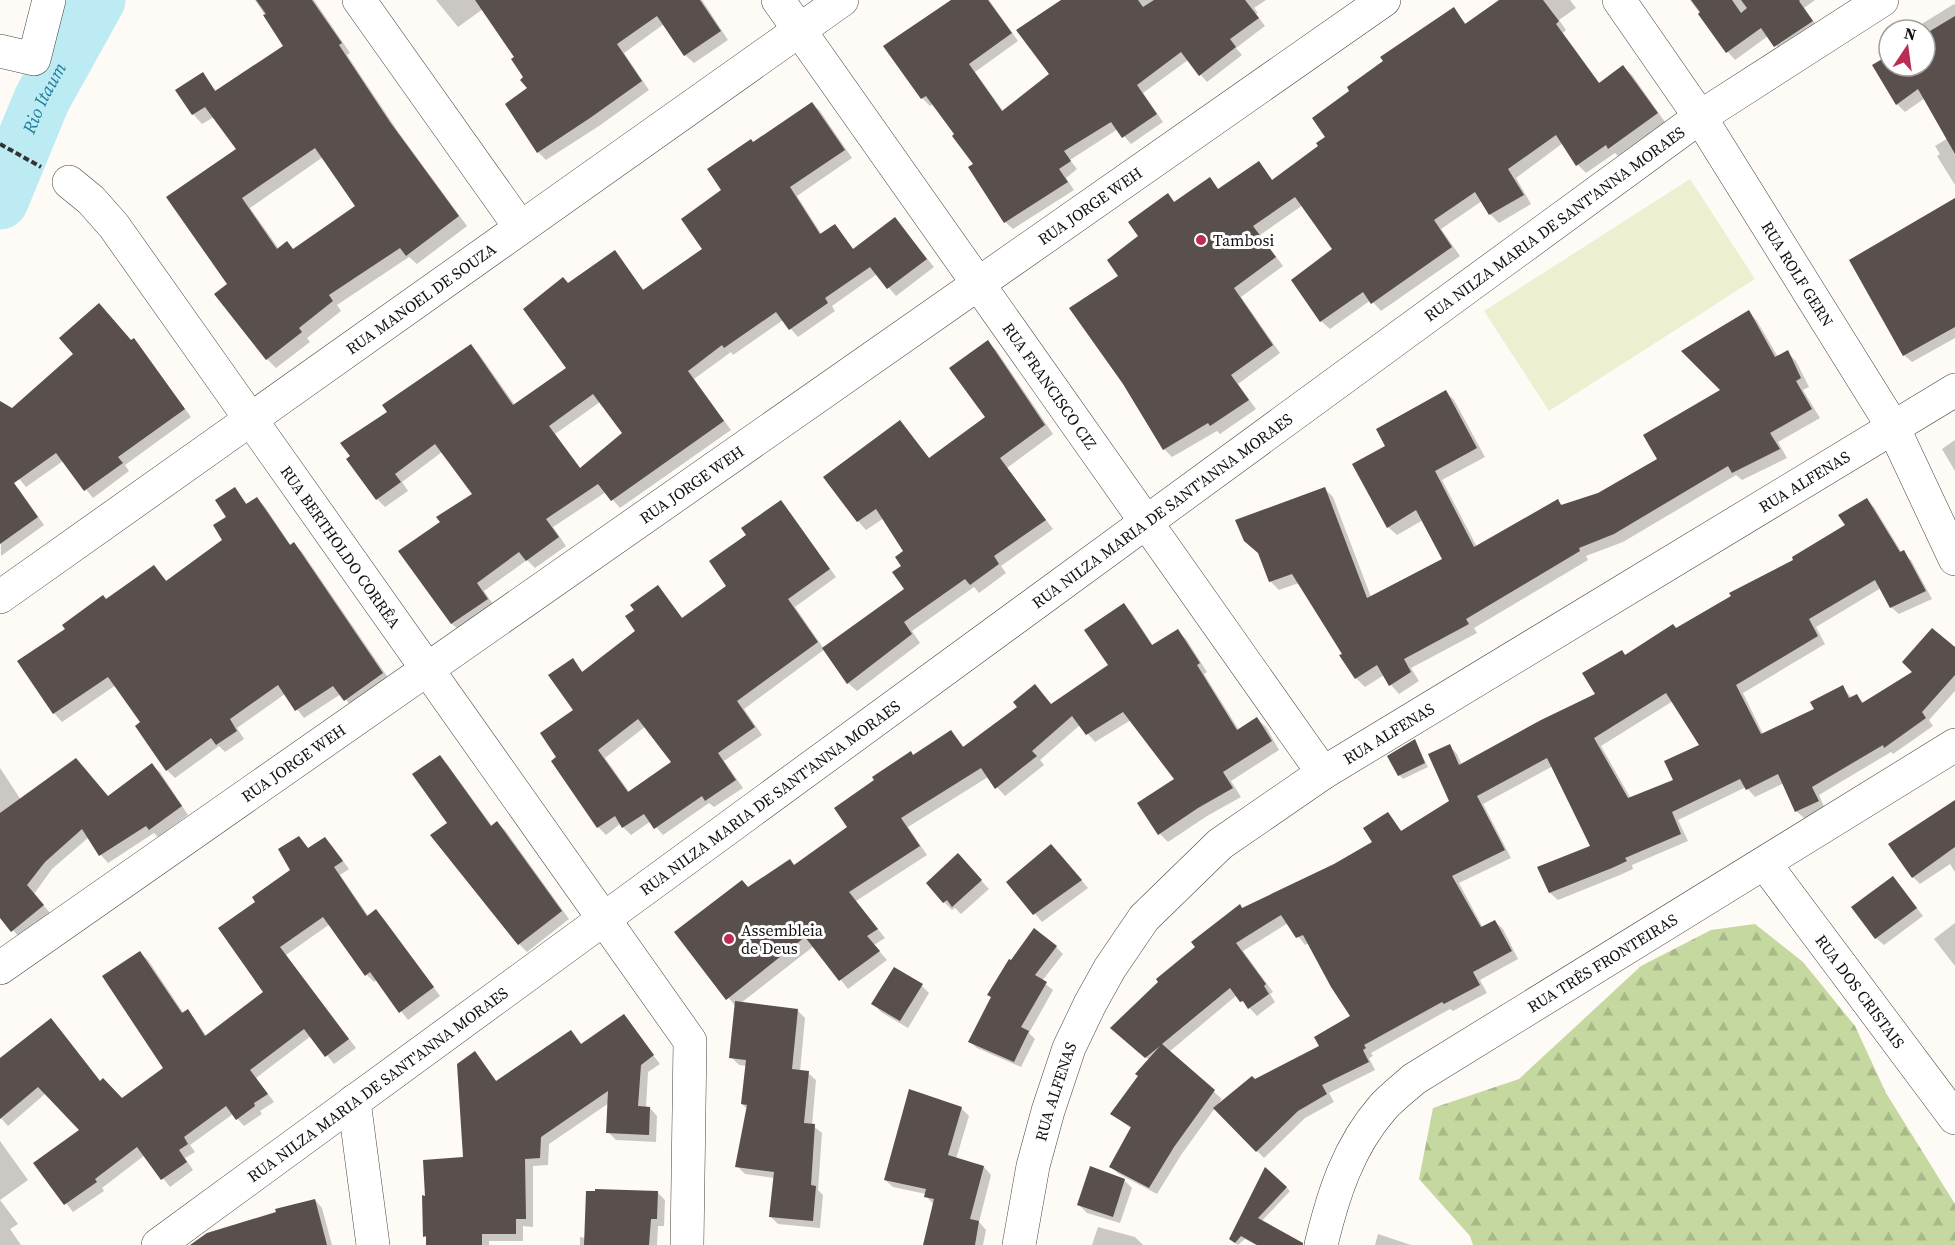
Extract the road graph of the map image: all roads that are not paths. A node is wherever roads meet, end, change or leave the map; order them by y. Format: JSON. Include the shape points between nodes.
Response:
{"nodes":[{"id":1,"x":49,"y":0,"type":"edge"},
{"id":2,"x":358,"y":0,"type":"edge"},
{"id":3,"x":778,"y":0,"type":"edge"},
{"id":4,"x":842,"y":0,"type":"edge"},
{"id":5,"x":1384,"y":0,"type":"edge"},
{"id":6,"x":1620,"y":0,"type":"edge"},
{"id":7,"x":1882,"y":0,"type":"edge"},
{"id":8,"x":799,"y":30,"type":"junction"},
{"id":9,"x":0,"y":51,"type":"edge"},
{"id":10,"x":1700,"y":117,"type":"junction"},
{"id":11,"x":69,"y":182,"type":"road end"},
{"id":12,"x":520,"y":227,"type":"junction"},
{"id":13,"x":978,"y":284,"type":"junction"},
{"id":14,"x":1955,"y":390,"type":"edge"},
{"id":15,"x":250,"y":418,"type":"junction"},
{"id":16,"x":1893,"y":427,"type":"junction"},
{"id":17,"x":1147,"y":523,"type":"junction"},
{"id":18,"x":1955,"y":560,"type":"edge"},
{"id":19,"x":0,"y":597,"type":"edge"},
{"id":20,"x":427,"y":669,"type":"junction"},
{"id":21,"x":1955,"y":746,"type":"edge"},
{"id":22,"x":1323,"y":772,"type":"junction"},
{"id":23,"x":1765,"y":864,"type":"junction"},
{"id":24,"x":603,"y":919,"type":"junction"},
{"id":25,"x":0,"y":968,"type":"edge"},
{"id":26,"x":354,"y":1101,"type":"junction"},
{"id":27,"x":1955,"y":1118,"type":"edge"},
{"id":28,"x":158,"y":1245,"type":"edge"},
{"id":29,"x":373,"y":1245,"type":"edge"},
{"id":30,"x":687,"y":1245,"type":"edge"},
{"id":31,"x":1019,"y":1245,"type":"edge"},
{"id":32,"x":1321,"y":1245,"type":"edge"}],
"edges":[{"from":1,"to":9,"type":"street","via":[[34,59]]},
{"from":2,"to":12,"type":"street"},
{"from":3,"to":8,"type":"street","name":"RUA FRANCISCO CIZ"},
{"from":4,"to":8,"type":"street","name":"RUA MANOEL DE SOUZA"},
{"from":5,"to":13,"type":"street","name":"RUA JORGE WEH"},
{"from":6,"to":10,"type":"street","name":"RUA ROLF GERN"},
{"from":7,"to":10,"type":"street","name":"RUA NILZA MARIA DE SANT'ANNA MORAES"},
{"from":8,"to":12,"type":"street","name":"RUA MANOEL DE SOUZA"},
{"from":8,"to":13,"type":"street","name":"RUA FRANCISCO CIZ"},
{"from":10,"to":16,"type":"street","name":"RUA ROLF GERN"},
{"from":10,"to":17,"type":"street","name":"RUA NILZA MARIA DE SANT'ANNA MORAES"},
{"from":11,"to":15,"type":"street","name":"RUA BERTHOLDO CORRÊA","via":[[114,226]]},
{"from":12,"to":15,"type":"street","name":"RUA MANOEL DE SOUZA"},
{"from":13,"to":17,"type":"street","name":"RUA FRANCISCO CIZ"},
{"from":13,"to":20,"type":"street","name":"RUA JORGE WEH"},
{"from":14,"to":16,"type":"street","name":"RUA ALFENAS"},
{"from":15,"to":19,"type":"street","name":"RUA MANOEL DE SOUZA"},
{"from":15,"to":20,"type":"street","name":"RUA BERTHOLDO CORRÊA"},
{"from":16,"to":18,"type":"street","name":"RUA ROLF GERN"},
{"from":16,"to":22,"type":"street","name":"RUA ALFENAS"},
{"from":17,"to":22,"type":"street","name":"RUA FRANCISCO CIZ"},
{"from":17,"to":24,"type":"street","name":"RUA NILZA MARIA DE SANT'ANNA MORAES"},
{"from":20,"to":24,"type":"street","name":"RUA BERTHOLDO CORRÊA"},
{"from":20,"to":25,"type":"street","name":"RUA JORGE WEH"},
{"from":21,"to":23,"type":"street","name":"RUA TRÊS FRONTEIRAS"},
{"from":22,"to":31,"type":"street","name":"RUA ALFENAS","via":[[1220,844],[1144,918],[1110,968],[1069,1048],[1048,1111],[1033,1166]]},
{"from":23,"to":27,"type":"street","name":"RUA DOS CRISTAIS"},
{"from":23,"to":32,"type":"street","name":"RUA TRÊS FRONTEIRAS","via":[[1414,1079],[1383,1107],[1345,1166],[1332,1198]]},
{"from":24,"to":26,"type":"street","name":"RUA NILZA MARIA DE SANT'ANNA MORAES"},
{"from":24,"to":30,"type":"street","name":"RUA BERTHOLDO CORRÊA","via":[[690,1041]]},
{"from":26,"to":28,"type":"street","name":"RUA NILZA MARIA DE SANT'ANNA MORAES"},
{"from":26,"to":29,"type":"street"}]}
